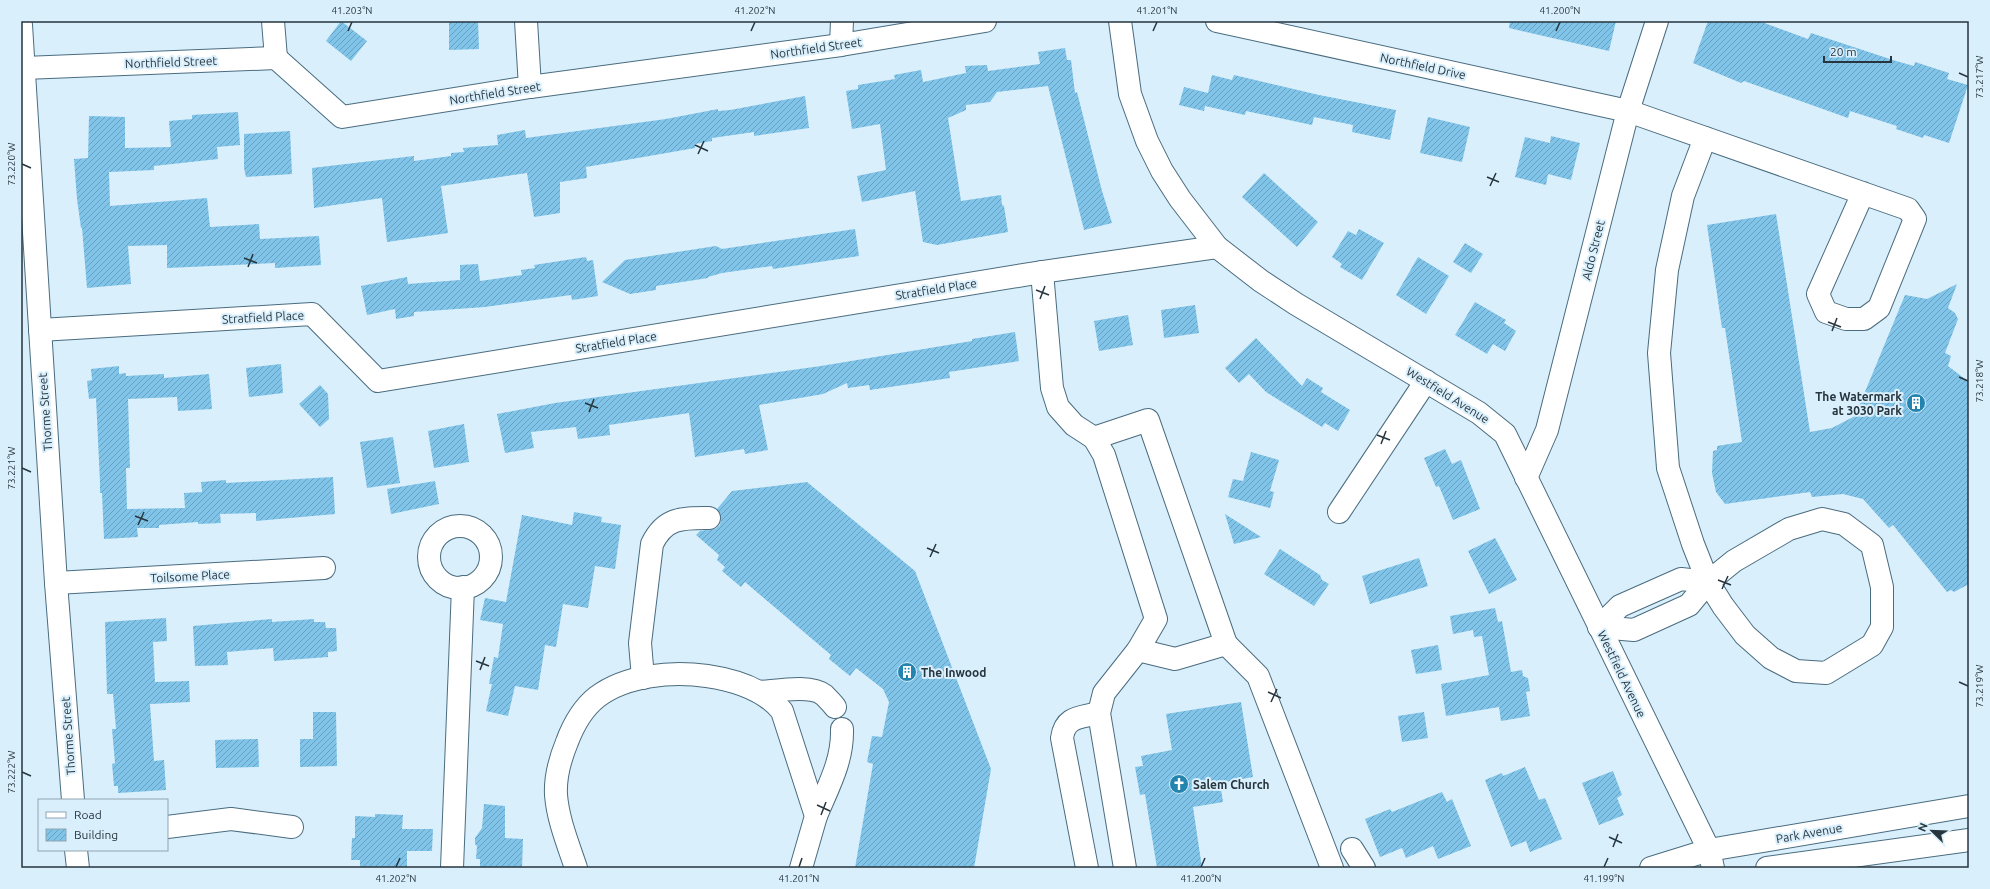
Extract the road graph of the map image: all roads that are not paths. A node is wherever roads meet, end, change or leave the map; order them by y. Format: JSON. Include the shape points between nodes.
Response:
{"nodes":[{"id":1,"x":273,"y":21,"type":"edge"},
{"id":2,"x":526,"y":21,"type":"edge"},
{"id":3,"x":842,"y":21,"type":"edge"},
{"id":4,"x":985,"y":21,"type":"edge"},
{"id":5,"x":1120,"y":21,"type":"edge"},
{"id":6,"x":1217,"y":21,"type":"edge"},
{"id":7,"x":1657,"y":21,"type":"edge"},
{"id":8,"x":21,"y":25,"type":"edge"},
{"id":9,"x":841,"y":44,"type":"junction"},
{"id":10,"x":276,"y":58,"type":"junction"},
{"id":11,"x":24,"y":68,"type":"junction"},
{"id":12,"x":530,"y":87,"type":"junction"},
{"id":13,"x":1628,"y":111,"type":"junction"},
{"id":14,"x":1705,"y":138,"type":"junction"},
{"id":15,"x":1863,"y":193,"type":"junction"},
{"id":16,"x":1217,"y":247,"type":"junction"},
{"id":17,"x":1042,"y":272,"type":"junction"},
{"id":18,"x":40,"y":330,"type":"junction"},
{"id":19,"x":1426,"y":381,"type":"junction"},
{"id":20,"x":1094,"y":438,"type":"junction"},
{"id":21,"x":1526,"y":478,"type":"junction"},
{"id":22,"x":1339,"y":512,"type":"dead end"},
{"id":23,"x":709,"y":518,"type":"dead end"},
{"id":24,"x":324,"y":568,"type":"dead end"},
{"id":25,"x":1708,"y":582,"type":"junction"},
{"id":26,"x":56,"y":583,"type":"junction"},
{"id":27,"x":463,"y":587,"type":"dead end"},
{"id":28,"x":1599,"y":627,"type":"junction"},
{"id":29,"x":1226,"y":644,"type":"junction"},
{"id":30,"x":1138,"y":650,"type":"junction"},
{"id":31,"x":643,"y":678,"type":"junction"},
{"id":32,"x":759,"y":692,"type":"junction"},
{"id":33,"x":835,"y":707,"type":"dead end"},
{"id":34,"x":1099,"y":713,"type":"junction"},
{"id":35,"x":842,"y":729,"type":"dead end"},
{"id":36,"x":73,"y":799,"type":"edge"},
{"id":37,"x":1969,"y":806,"type":"edge"},
{"id":38,"x":816,"y":816,"type":"junction"},
{"id":39,"x":292,"y":826,"type":"dead end"},
{"id":40,"x":168,"y":827,"type":"edge"},
{"id":41,"x":1969,"y":840,"type":"edge"},
{"id":42,"x":1352,"y":849,"type":"dead end"},
{"id":43,"x":76,"y":851,"type":"edge"},
{"id":44,"x":1711,"y":859,"type":"edge"},
{"id":45,"x":78,"y":868,"type":"edge"},
{"id":46,"x":452,"y":868,"type":"edge"},
{"id":47,"x":576,"y":868,"type":"edge"},
{"id":48,"x":801,"y":868,"type":"edge"},
{"id":49,"x":1087,"y":868,"type":"edge"},
{"id":50,"x":1125,"y":868,"type":"edge"},
{"id":51,"x":1332,"y":868,"type":"edge"},
{"id":52,"x":1364,"y":868,"type":"edge"},
{"id":53,"x":1651,"y":868,"type":"edge"},
{"id":54,"x":1767,"y":868,"type":"edge"}],
"edges":[{"from":1,"to":10,"type":"street"},
{"from":2,"to":12,"type":"street"},
{"from":3,"to":9,"type":"street"},
{"from":4,"to":9,"type":"street","name":"Northfield Street"},
{"from":5,"to":16,"type":"street","name":"Westfield Avenue","via":[[1130,94],[1147,141],[1180,199]]},
{"from":6,"to":13,"type":"street","name":"Northfield Drive"},
{"from":7,"to":13,"type":"street","name":"Aldo Street"},
{"from":8,"to":11,"type":"street","name":"Thorme Street"},
{"from":9,"to":12,"type":"street","name":"Northfield Street"},
{"from":10,"to":11,"type":"street","name":"Northfield Street"},
{"from":10,"to":12,"type":"street","name":"Northfield Street","via":[[342,117]]},
{"from":11,"to":18,"type":"street","name":"Thorme Street"},
{"from":13,"to":14,"type":"street","name":"Northfield Drive"},
{"from":13,"to":21,"type":"street","name":"Aldo Street","via":[[1547,430]]},
{"from":14,"to":15,"type":"street","name":"Northfield Drive"},
{"from":14,"to":25,"type":"street","via":[[1683,196],[1667,270],[1659,354],[1668,468]]},
{"from":15,"to":15,"type":"street","name":"Northfield Drive","via":[[1908,209],[1915,219],[1879,308],[1864,319],[1846,319],[1826,312],[1818,294]]},
{"from":16,"to":17,"type":"street","name":"Stratfield Place"},
{"from":16,"to":19,"type":"street","name":"Westfield Avenue","via":[[1296,304]]},
{"from":17,"to":18,"type":"street","name":"Stratfield Place","via":[[378,381],[312,314]]},
{"from":17,"to":20,"type":"street","via":[[1052,388],[1058,407],[1074,425]]},
{"from":18,"to":26,"type":"street","name":"Thorme Street"},
{"from":19,"to":21,"type":"street","name":"Westfield Avenue","via":[[1479,413],[1505,434]]},
{"from":19,"to":22,"type":"street"},
{"from":20,"to":29,"type":"street","via":[[1148,420]]},
{"from":20,"to":30,"type":"street","via":[[1104,455],[1156,619]]},
{"from":21,"to":28,"type":"street","name":"Westfield Avenue"},
{"from":23,"to":31,"type":"street","via":[[684,518],[672,521],[657,534],[652,544],[640,643]]},
{"from":24,"to":26,"type":"street","name":"Toilsome Place"},
{"from":25,"to":25,"type":"street","via":[[1744,635],[1771,658],[1796,671],[1826,673],[1872,645],[1882,627],[1882,587],[1872,545],[1844,524],[1822,519],[1789,529],[1734,562]]},
{"from":25,"to":28,"type":"street","via":[[1681,579],[1620,606]]},
{"from":26,"to":36,"type":"street","name":"Thorme Street"},
{"from":27,"to":46,"type":"street"},
{"from":28,"to":44,"type":"street","name":"Westfield Avenue"},
{"from":29,"to":30,"type":"street","via":[[1175,659]]},
{"from":29,"to":51,"type":"street","via":[[1258,676]]},
{"from":30,"to":34,"type":"street","via":[[1104,693]]},
{"from":31,"to":32,"type":"street","via":[[698,675],[725,679]]},
{"from":31,"to":47,"type":"street","via":[[615,687],[597,698],[582,713],[562,753],[556,794],[559,816]]},
{"from":32,"to":33,"type":"street","via":[[812,690],[824,694]]},
{"from":32,"to":38,"type":"street","via":[[774,701],[782,711]]},
{"from":34,"to":49,"type":"street","via":[[1068,722],[1063,728],[1062,738]]},
{"from":34,"to":50,"type":"street"},
{"from":35,"to":38,"type":"street","via":[[843,746],[832,783]]},
{"from":37,"to":44,"type":"street","name":"Park Avenue"},
{"from":38,"to":48,"type":"street"},
{"from":39,"to":40,"type":"street","via":[[231,819]]},
{"from":41,"to":54,"type":"street"},
{"from":42,"to":52,"type":"street"},
{"from":43,"to":45,"type":"street"},
{"from":44,"to":53,"type":"street","name":"Park Avenue"}]}
